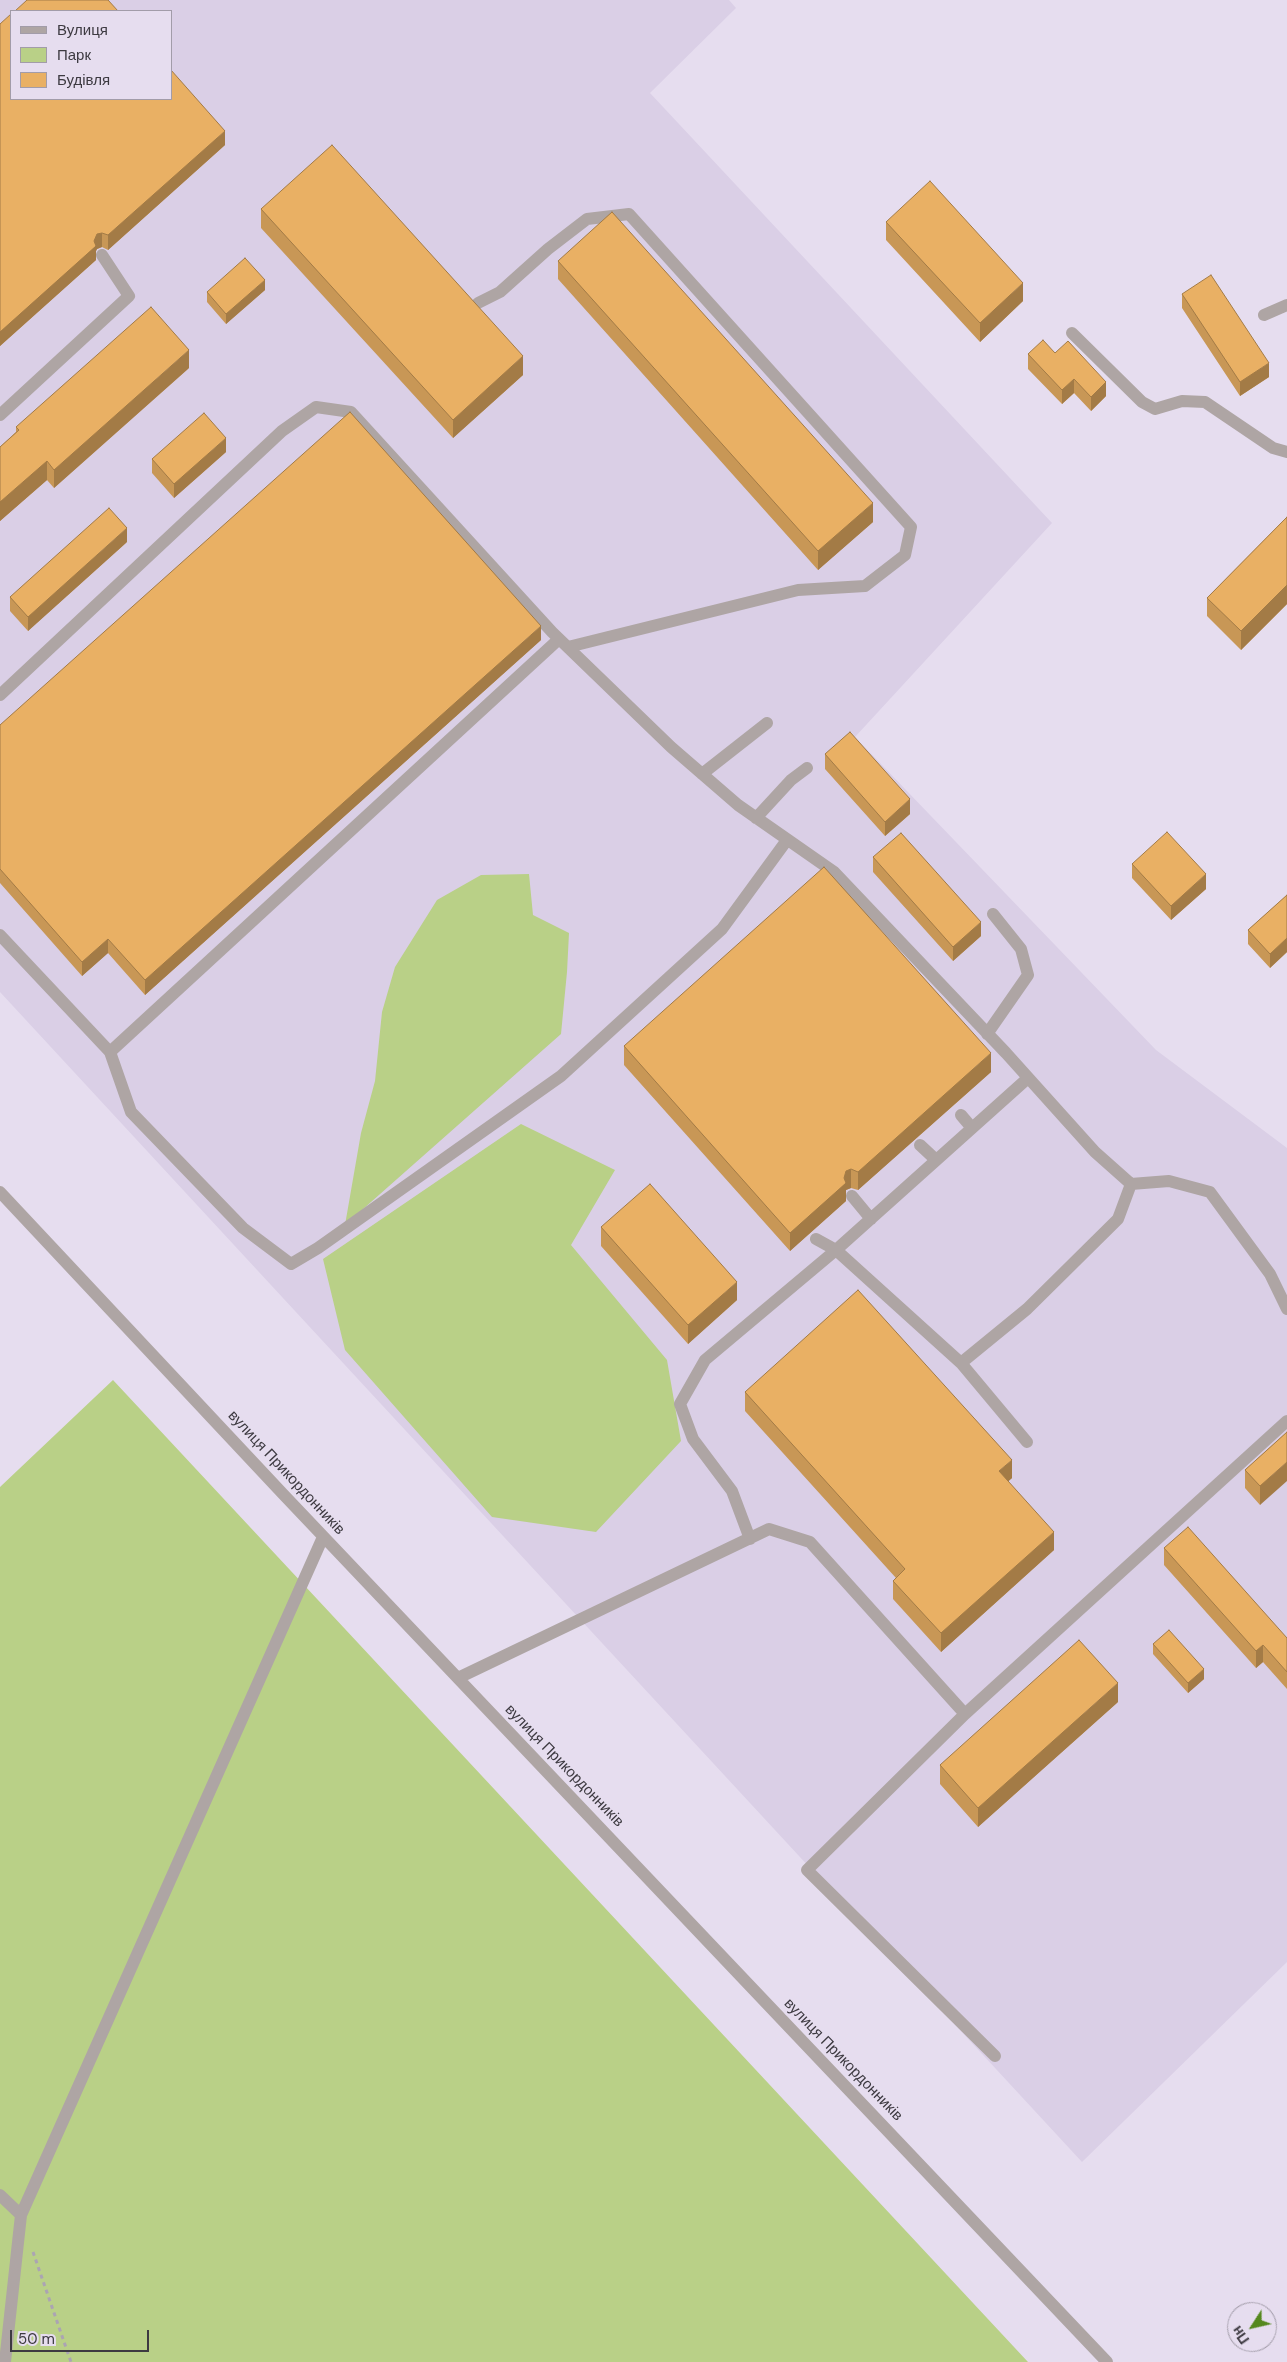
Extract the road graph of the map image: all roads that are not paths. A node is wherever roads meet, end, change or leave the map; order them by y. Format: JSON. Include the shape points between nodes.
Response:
{"nodes":[{"id":1,"x":102,"y":255,"type":"dead end"},
{"id":2,"x":478,"y":303,"type":"edge"},
{"id":3,"x":1287,"y":305,"type":"edge"},
{"id":4,"x":1264,"y":315,"type":"dead end"},
{"id":5,"x":1072,"y":333,"type":"dead end"},
{"id":6,"x":0,"y":415,"type":"edge"},
{"id":7,"x":1287,"y":452,"type":"edge"},
{"id":8,"x":563,"y":643,"type":"junction"},
{"id":9,"x":0,"y":695,"type":"edge"},
{"id":10,"x":767,"y":723,"type":"dead end"},
{"id":11,"x":807,"y":768,"type":"dead end"},
{"id":12,"x":702,"y":774,"type":"junction"},
{"id":13,"x":756,"y":818,"type":"junction"},
{"id":14,"x":787,"y":840,"type":"junction"},
{"id":15,"x":993,"y":914,"type":"dead end"},
{"id":16,"x":0,"y":935,"type":"edge"},
{"id":17,"x":987,"y":1034,"type":"junction"},
{"id":18,"x":110,"y":1052,"type":"junction"},
{"id":19,"x":1028,"y":1078,"type":"junction"},
{"id":20,"x":962,"y":1115,"type":"dead end"},
{"id":21,"x":972,"y":1128,"type":"junction"},
{"id":22,"x":920,"y":1145,"type":"dead end"},
{"id":23,"x":935,"y":1159,"type":"junction"},
{"id":24,"x":1131,"y":1184,"type":"junction"},
{"id":25,"x":0,"y":1192,"type":"edge"},
{"id":26,"x":852,"y":1196,"type":"dead end"},
{"id":27,"x":871,"y":1218,"type":"junction"},
{"id":28,"x":816,"y":1240,"type":"dead end"},
{"id":29,"x":836,"y":1250,"type":"junction"},
{"id":30,"x":1287,"y":1309,"type":"edge"},
{"id":31,"x":961,"y":1363,"type":"junction"},
{"id":32,"x":1287,"y":1421,"type":"edge"},
{"id":33,"x":1027,"y":1442,"type":"dead end"},
{"id":34,"x":324,"y":1537,"type":"junction"},
{"id":35,"x":750,"y":1539,"type":"junction"},
{"id":36,"x":458,"y":1678,"type":"junction"},
{"id":37,"x":966,"y":1714,"type":"junction"},
{"id":38,"x":995,"y":2056,"type":"dead end"},
{"id":39,"x":0,"y":2194,"type":"edge"},
{"id":40,"x":21,"y":2216,"type":"junction"},
{"id":41,"x":5,"y":2362,"type":"edge"},
{"id":42,"x":1107,"y":2362,"type":"edge"}],
"edges":[{"from":1,"to":6,"type":"street","via":[[129,296]]},
{"from":2,"to":8,"type":"street","via":[[500,292],[587,219],[629,214],[911,527],[906,555],[865,586],[798,590]]},
{"from":3,"to":4,"type":"street"},
{"from":5,"to":7,"type":"street","via":[[1142,402],[1155,409],[1182,401],[1205,402],[1273,448]]},
{"from":8,"to":9,"type":"street","via":[[351,412],[316,407],[282,431]]},
{"from":8,"to":12,"type":"street"},
{"from":8,"to":18,"type":"street"},
{"from":10,"to":12,"type":"street"},
{"from":11,"to":13,"type":"street"},
{"from":12,"to":13,"type":"street"},
{"from":13,"to":14,"type":"street"},
{"from":14,"to":17,"type":"street","via":[[834,872]]},
{"from":14,"to":18,"type":"street","via":[[722,929],[561,1076],[291,1264],[242,1228],[131,1112]]},
{"from":15,"to":17,"type":"street","via":[[1021,949],[1028,975]]},
{"from":16,"to":18,"type":"street"},
{"from":17,"to":19,"type":"street"},
{"from":19,"to":21,"type":"street"},
{"from":19,"to":24,"type":"street","via":[[1095,1152]]},
{"from":20,"to":21,"type":"street"},
{"from":21,"to":23,"type":"street"},
{"from":22,"to":23,"type":"street"},
{"from":23,"to":27,"type":"street"},
{"from":24,"to":30,"type":"street","via":[[1170,1181],[1210,1192],[1270,1274]]},
{"from":24,"to":31,"type":"street","via":[[1118,1219],[1027,1309]]},
{"from":25,"to":34,"type":"street","name":"вулиця Прикордонників"},
{"from":26,"to":27,"type":"street"},
{"from":27,"to":29,"type":"street"},
{"from":28,"to":29,"type":"street"},
{"from":29,"to":31,"type":"street"},
{"from":29,"to":35,"type":"street","via":[[705,1360],[680,1404],[693,1439],[732,1491]]},
{"from":31,"to":33,"type":"street"},
{"from":32,"to":37,"type":"street"},
{"from":34,"to":36,"type":"street","name":"вулиця Прикордонників"},
{"from":34,"to":40,"type":"street"},
{"from":35,"to":36,"type":"street"},
{"from":35,"to":37,"type":"street","via":[[769,1529],[810,1542]]},
{"from":36,"to":42,"type":"street","name":"вулиця Прикордонників"},
{"from":37,"to":38,"type":"street","via":[[807,1870]]},
{"from":39,"to":40,"type":"street"},
{"from":40,"to":41,"type":"street"}]}
